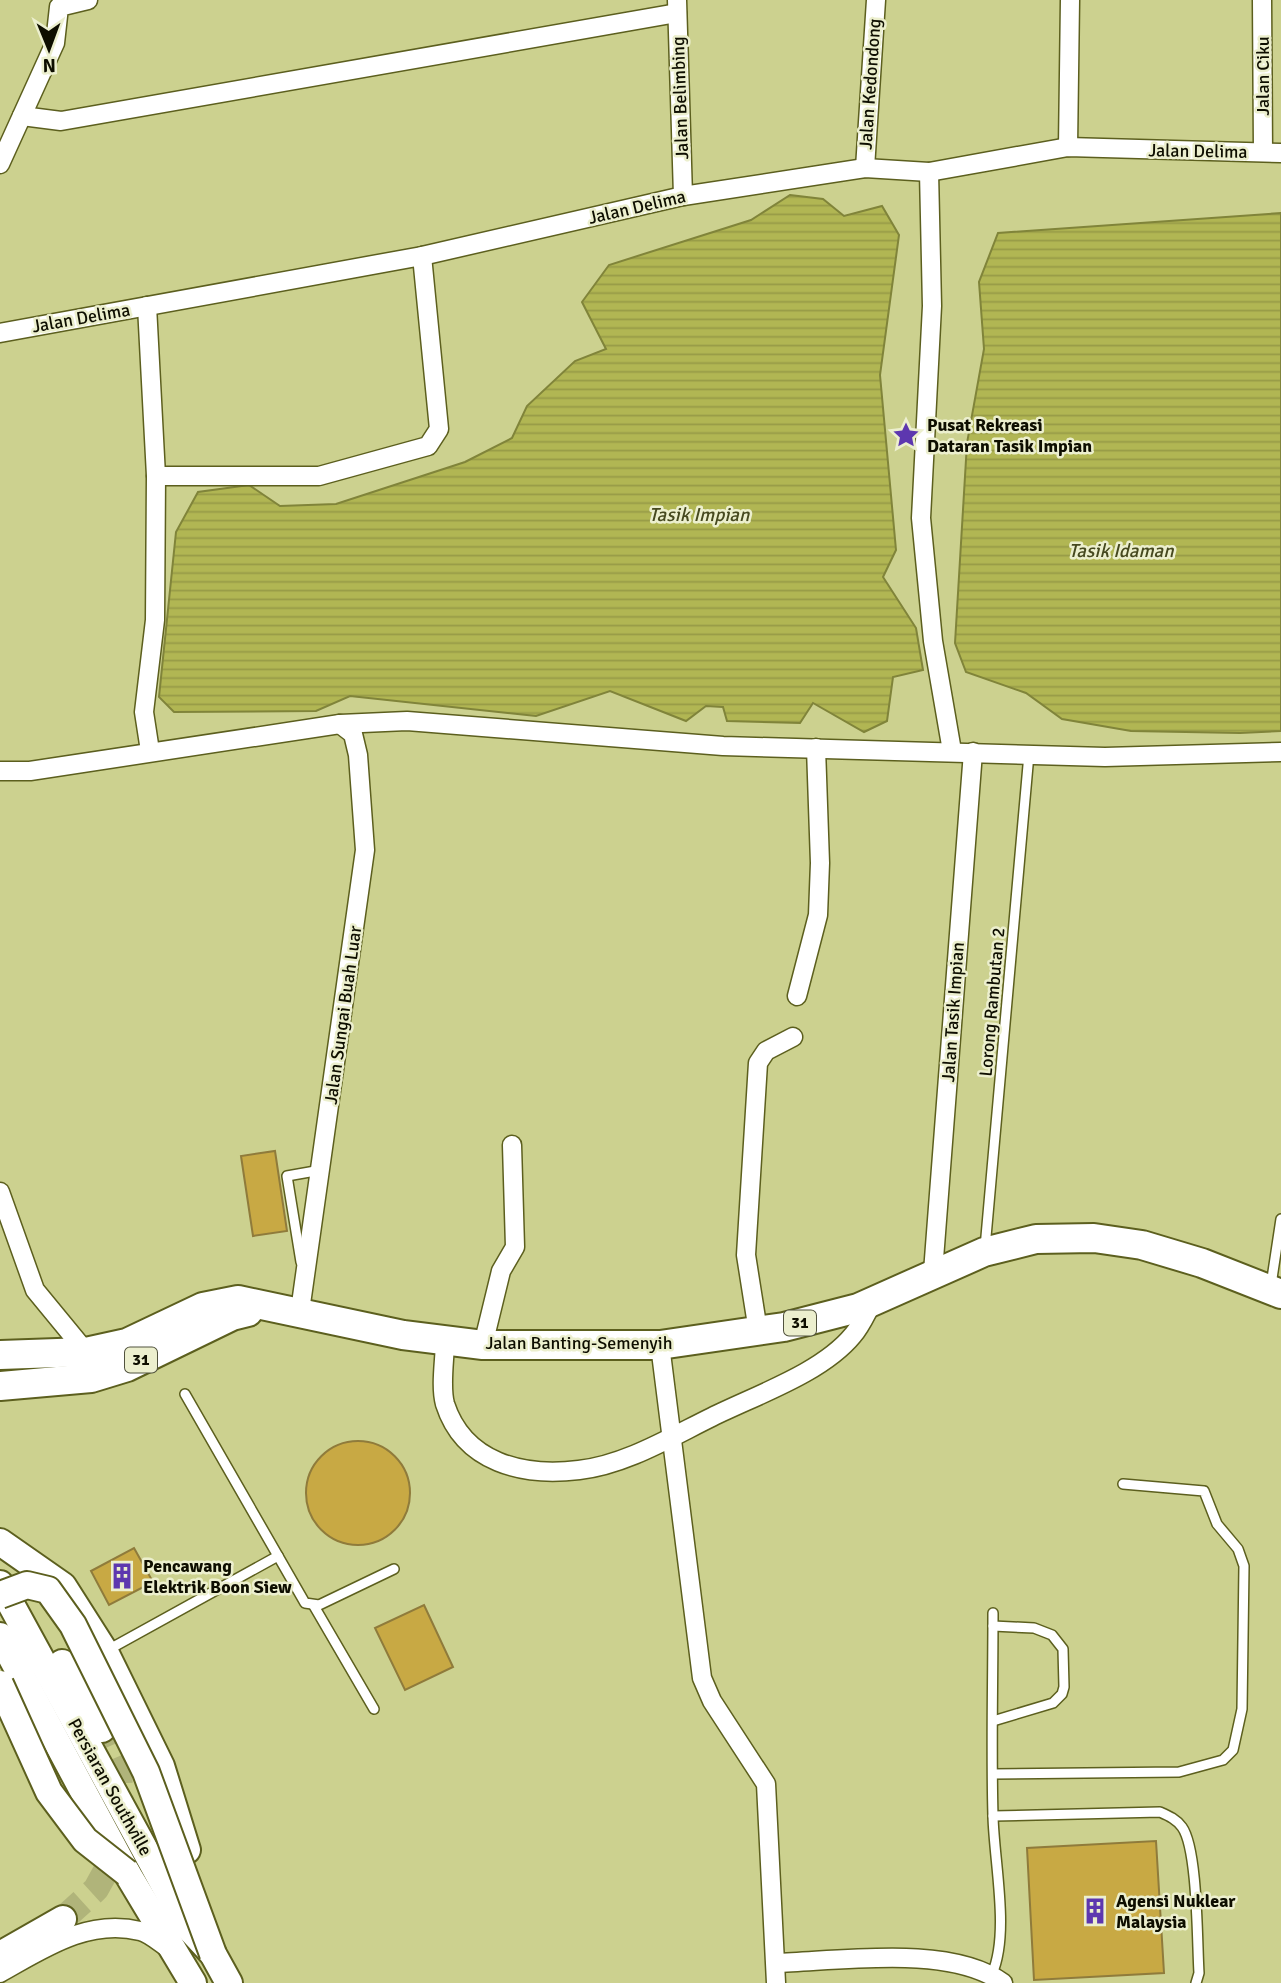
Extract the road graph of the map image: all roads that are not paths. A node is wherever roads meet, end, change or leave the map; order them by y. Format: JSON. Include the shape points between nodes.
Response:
{"nodes":[{"id":1,"x":88,"y":0,"type":"edge"},
{"id":2,"x":876,"y":0,"type":"edge"},
{"id":3,"x":1070,"y":0,"type":"edge"},
{"id":4,"x":1262,"y":0,"type":"edge"},
{"id":5,"x":677,"y":7,"type":"edge"},
{"id":6,"x":22,"y":116,"type":"junction"},
{"id":7,"x":1068,"y":147,"type":"junction"},
{"id":8,"x":1272,"y":153,"type":"edge"},
{"id":9,"x":0,"y":164,"type":"edge"},
{"id":10,"x":865,"y":167,"type":"junction"},
{"id":11,"x":929,"y":172,"type":"junction"},
{"id":12,"x":683,"y":197,"type":"junction"},
{"id":13,"x":422,"y":256,"type":"junction"},
{"id":14,"x":147,"y":306,"type":"junction"},
{"id":15,"x":0,"y":333,"type":"edge"},
{"id":16,"x":156,"y":476,"type":"junction"},
{"id":17,"x":340,"y":724,"type":"junction"},
{"id":18,"x":816,"y":748,"type":"junction"},
{"id":19,"x":150,"y":751,"type":"junction"},
{"id":20,"x":952,"y":751,"type":"junction"},
{"id":21,"x":973,"y":752,"type":"junction"},
{"id":22,"x":1281,"y":752,"type":"edge"},
{"id":23,"x":1029,"y":754,"type":"junction"},
{"id":24,"x":0,"y":772,"type":"edge"},
{"id":25,"x":797,"y":996,"type":"dead end"},
{"id":26,"x":793,"y":1037,"type":"dead end"},
{"id":27,"x":512,"y":1145,"type":"dead end"},
{"id":28,"x":321,"y":1170,"type":"junction"},
{"id":29,"x":0,"y":1192,"type":"edge"},
{"id":30,"x":1281,"y":1219,"type":"edge"},
{"id":31,"x":984,"y":1252,"type":"junction"},
{"id":32,"x":933,"y":1272,"type":"junction"},
{"id":33,"x":304,"y":1282,"type":"junction"},
{"id":34,"x":1276,"y":1292,"type":"edge"},
{"id":35,"x":873,"y":1302,"type":"junction"},
{"id":36,"x":287,"y":1308,"type":"junction"},
{"id":37,"x":758,"y":1331,"type":"junction"},
{"id":38,"x":445,"y":1340,"type":"junction"},
{"id":39,"x":483,"y":1345,"type":"junction"},
{"id":40,"x":660,"y":1345,"type":"junction"},
{"id":41,"x":86,"y":1352,"type":"junction"},
{"id":42,"x":0,"y":1355,"type":"edge"},
{"id":43,"x":1,"y":1386,"type":"edge"},
{"id":44,"x":185,"y":1394,"type":"dead end"},
{"id":45,"x":670,"y":1438,"type":"junction"},
{"id":46,"x":1123,"y":1484,"type":"dead end"},
{"id":47,"x":0,"y":1542,"type":"edge"},
{"id":48,"x":278,"y":1556,"type":"junction"},
{"id":49,"x":0,"y":1559,"type":"edge"},
{"id":50,"x":394,"y":1569,"type":"dead end"},
{"id":51,"x":0,"y":1584,"type":"edge"},
{"id":52,"x":0,"y":1595,"type":"edge"},
{"id":53,"x":314,"y":1606,"type":"junction"},
{"id":54,"x":993,"y":1613,"type":"dead end"},
{"id":55,"x":993,"y":1626,"type":"junction"},
{"id":56,"x":0,"y":1636,"type":"edge"},
{"id":57,"x":105,"y":1652,"type":"junction"},
{"id":58,"x":0,"y":1684,"type":"edge"},
{"id":59,"x":374,"y":1709,"type":"dead end"},
{"id":60,"x":993,"y":1721,"type":"junction"},
{"id":61,"x":102,"y":1729,"type":"tunnel mouth"},
{"id":62,"x":993,"y":1774,"type":"junction"},
{"id":63,"x":993,"y":1816,"type":"junction"},
{"id":64,"x":127,"y":1873,"type":"junction"},
{"id":65,"x":63,"y":1919,"type":"tunnel mouth"},
{"id":66,"x":177,"y":1953,"type":"junction"},
{"id":67,"x":213,"y":1954,"type":"junction"},
{"id":68,"x":0,"y":1955,"type":"edge"},
{"id":69,"x":776,"y":1963,"type":"junction"},
{"id":70,"x":0,"y":1973,"type":"edge"},
{"id":71,"x":997,"y":1979,"type":"edge"},
{"id":72,"x":194,"y":1983,"type":"edge"},
{"id":73,"x":229,"y":1983,"type":"edge"},
{"id":74,"x":776,"y":1983,"type":"edge"},
{"id":75,"x":1196,"y":1983,"type":"edge"}],
"edges":[{"from":1,"to":6,"type":"street","via":[[59,7],[55,43]]},
{"from":2,"to":10,"type":"street","name":"Jalan Kedondong"},
{"from":3,"to":7,"type":"street"},
{"from":4,"to":8,"type":"street","name":"Jalan Ciku"},
{"from":5,"to":6,"type":"street","via":[[61,121]]},
{"from":5,"to":12,"type":"street","name":"Jalan Belimbing"},
{"from":6,"to":9,"type":"street"},
{"from":7,"to":8,"type":"street","name":"Jalan Delima"},
{"from":7,"to":11,"type":"street","name":"Jalan Delima"},
{"from":10,"to":11,"type":"street","name":"Jalan Delima"},
{"from":10,"to":12,"type":"street","name":"Jalan Delima"},
{"from":11,"to":20,"type":"street","via":[[932,306],[921,518],[933,641]]},
{"from":12,"to":13,"type":"street","name":"Jalan Delima"},
{"from":13,"to":14,"type":"street","name":"Jalan Delima"},
{"from":13,"to":16,"type":"street","via":[[439,429],[428,446],[319,476]]},
{"from":14,"to":15,"type":"street","name":"Jalan Delima"},
{"from":14,"to":16,"type":"street"},
{"from":16,"to":19,"type":"street","via":[[155,621],[144,712]]},
{"from":17,"to":18,"type":"street","via":[[407,721],[723,746]]},
{"from":17,"to":19,"type":"street"},
{"from":17,"to":28,"type":"street","name":"Jalan Sungai Buah Luar","via":[[352,734],[359,755],[365,850]]},
{"from":18,"to":20,"type":"street"},
{"from":18,"to":25,"type":"street","via":[[818,915]]},
{"from":19,"to":24,"type":"street"},
{"from":20,"to":21,"type":"street"},
{"from":21,"to":23,"type":"street"},
{"from":21,"to":32,"type":"street","name":"Jalan Tasik Impian"},
{"from":22,"to":23,"type":"street","via":[[1105,758]]},
{"from":23,"to":31,"type":"lane","name":"Lorong Rambutan 2"},
{"from":26,"to":37,"type":"street","via":[[766,1051],[758,1063],[746,1255]]},
{"from":27,"to":39,"type":"street","via":[[515,1247],[501,1271]]},
{"from":28,"to":33,"type":"street","name":"Jalan Sungai Buah Luar"},
{"from":28,"to":33,"type":"lane","via":[[288,1176]]},
{"from":29,"to":41,"type":"street","via":[[35,1290]]},
{"from":30,"to":34,"type":"lane"},
{"from":31,"to":32,"type":"main road","name":"Jalan Banting-Semenyih","number":"31"},
{"from":31,"to":34,"type":"main road","name":"Jalan Banting-Semenyih","number":"31","via":[[1036,1239],[1094,1237],[1202,1263]]},
{"from":32,"to":35,"type":"main road","name":"Jalan Banting-Semenyih","number":"31"},
{"from":33,"to":36,"type":"street","name":"Jalan Sungai Buah Luar"},
{"from":35,"to":37,"type":"main road","name":"Jalan Banting-Semenyih","number":"31"},
{"from":35,"to":45,"type":"street","via":[[854,1335],[827,1360]]},
{"from":36,"to":38,"type":"main road","name":"Jalan Banting-Semenyih","number":"31"},
{"from":36,"to":41,"type":"main road","name":"Jalan Banting-Semenyih","number":"31","via":[[238,1300],[203,1307],[127,1343]]},
{"from":36,"to":43,"type":"main road","name":"Jalan Banting-Semenyih","number":"31","via":[[232,1316],[127,1367],[91,1378]]},
{"from":37,"to":40,"type":"main road","name":"Jalan Banting-Semenyih","number":"31"},
{"from":38,"to":39,"type":"main road","name":"Jalan Banting-Semenyih","number":"31"},
{"from":38,"to":45,"type":"street","via":[[444,1401],[453,1423],[474,1450],[502,1466],[528,1471],[580,1470]]},
{"from":39,"to":40,"type":"main road","name":"Jalan Banting-Semenyih","number":"31"},
{"from":40,"to":45,"type":"street"},
{"from":41,"to":42,"type":"main road","name":"Jalan Banting-Semenyih","number":"31"},
{"from":44,"to":48,"type":"lane"},
{"from":45,"to":69,"type":"street","via":[[702,1678],[766,1784]]},
{"from":46,"to":62,"type":"lane","via":[[1205,1491],[1217,1524],[1242,1557],[1242,1709],[1233,1750],[1223,1760],[1179,1772]]},
{"from":47,"to":57,"type":"main road","via":[[63,1586]]},
{"from":48,"to":53,"type":"lane","via":[[302,1599]]},
{"from":48,"to":57,"type":"lane"},
{"from":49,"to":61,"type":"main road"},
{"from":50,"to":53,"type":"lane"},
{"from":51,"to":67,"type":"main road","name":"Persiaran Southville","via":[[186,1925]]},
{"from":52,"to":67,"type":"main road","bridge":true,"via":[[27,1585],[48,1590],[73,1625],[146,1772]]},
{"from":53,"to":59,"type":"lane"},
{"from":54,"to":55,"type":"lane"},
{"from":55,"to":60,"type":"lane"},
{"from":55,"to":60,"type":"lane","via":[[1034,1628],[1052,1635],[1063,1649],[1064,1687],[1053,1703]]},
{"from":56,"to":64,"type":"main road","name":"Persiaran Southville"},
{"from":57,"to":67,"type":"main road","via":[[161,1766]]},
{"from":58,"to":64,"type":"main road","bridge":true,"via":[[49,1791],[85,1840]]},
{"from":60,"to":62,"type":"lane"},
{"from":62,"to":63,"type":"lane"},
{"from":63,"to":71,"type":"lane"},
{"from":63,"to":75,"type":"lane","via":[[1160,1812],[1171,1816],[1183,1829],[1191,1850]]},
{"from":64,"to":66,"type":"main road","name":"Persiaran Southville"},
{"from":65,"to":68,"type":"main road"},
{"from":66,"to":70,"type":"street","via":[[141,1931],[104,1927],[55,1942]]},
{"from":66,"to":72,"type":"main road","name":"Persiaran Southville"},
{"from":67,"to":73,"type":"main road","name":"Persiaran Southville"},
{"from":69,"to":71,"type":"street","via":[[929,1959],[959,1963]]},
{"from":69,"to":74,"type":"street"}]}
